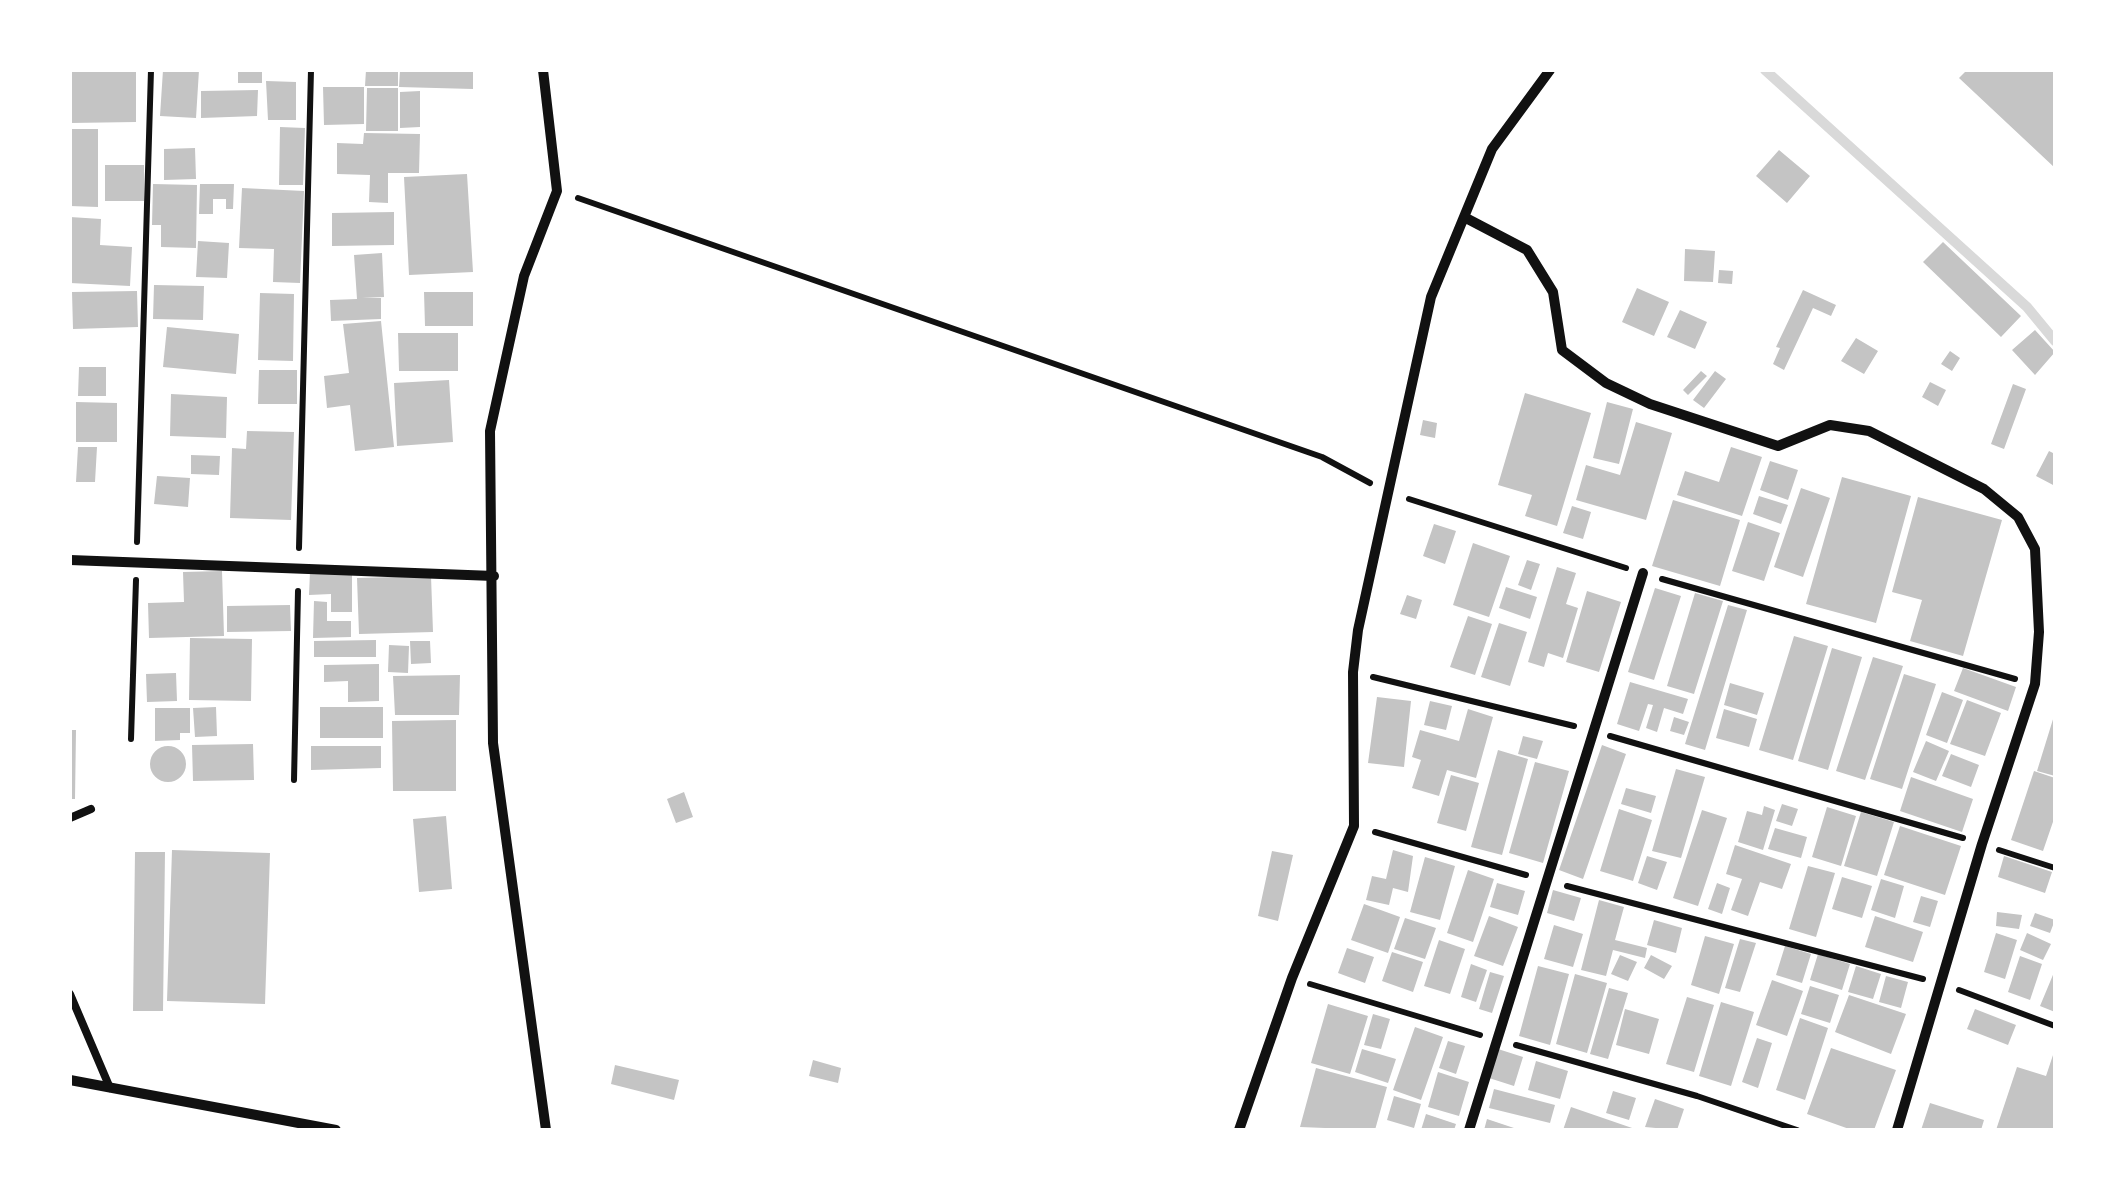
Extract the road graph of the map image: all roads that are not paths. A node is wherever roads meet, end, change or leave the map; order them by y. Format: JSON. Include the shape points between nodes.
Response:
{"nodes":[{"id":1,"x":542,"y":70,"type":"edge"},
{"id":2,"x":1550,"y":70,"type":"edge"},
{"id":3,"x":1464,"y":217,"type":"junction"},
{"id":4,"x":70,"y":560,"type":"edge"},
{"id":5,"x":1643,"y":573,"type":"road end"},
{"id":6,"x":494,"y":576,"type":"junction"},
{"id":7,"x":90,"y":810,"type":"dead end"},
{"id":8,"x":70,"y":818,"type":"edge"},
{"id":9,"x":70,"y":994,"type":"edge"},
{"id":10,"x":70,"y":1080,"type":"edge"},
{"id":11,"x":110,"y":1088,"type":"junction"},
{"id":12,"x":336,"y":1130,"type":"edge"},
{"id":13,"x":546,"y":1130,"type":"edge"},
{"id":14,"x":1239,"y":1130,"type":"edge"},
{"id":15,"x":1469,"y":1130,"type":"edge"},
{"id":16,"x":1898,"y":1130,"type":"edge"}],
"edges":[{"from":1,"to":6,"type":"street","via":[[557,191],[524,276],[490,430]]},
{"from":2,"to":3,"type":"street","via":[[1492,149]]},
{"from":3,"to":14,"type":"street","via":[[1431,297],[1353,672],[1354,826]]},
{"from":3,"to":16,"type":"street","via":[[1528,250],[1553,292],[1562,350],[1606,383],[1778,446],[1830,425],[1869,431],[1984,490],[2018,517],[2034,549],[2035,684]]},
{"from":4,"to":6,"type":"street"},
{"from":5,"to":15,"type":"street"},
{"from":6,"to":13,"type":"street","via":[[493,743]]},
{"from":7,"to":8,"type":"lane"},
{"from":9,"to":11,"type":"lane"},
{"from":10,"to":11,"type":"street"},
{"from":11,"to":12,"type":"street"}]}
